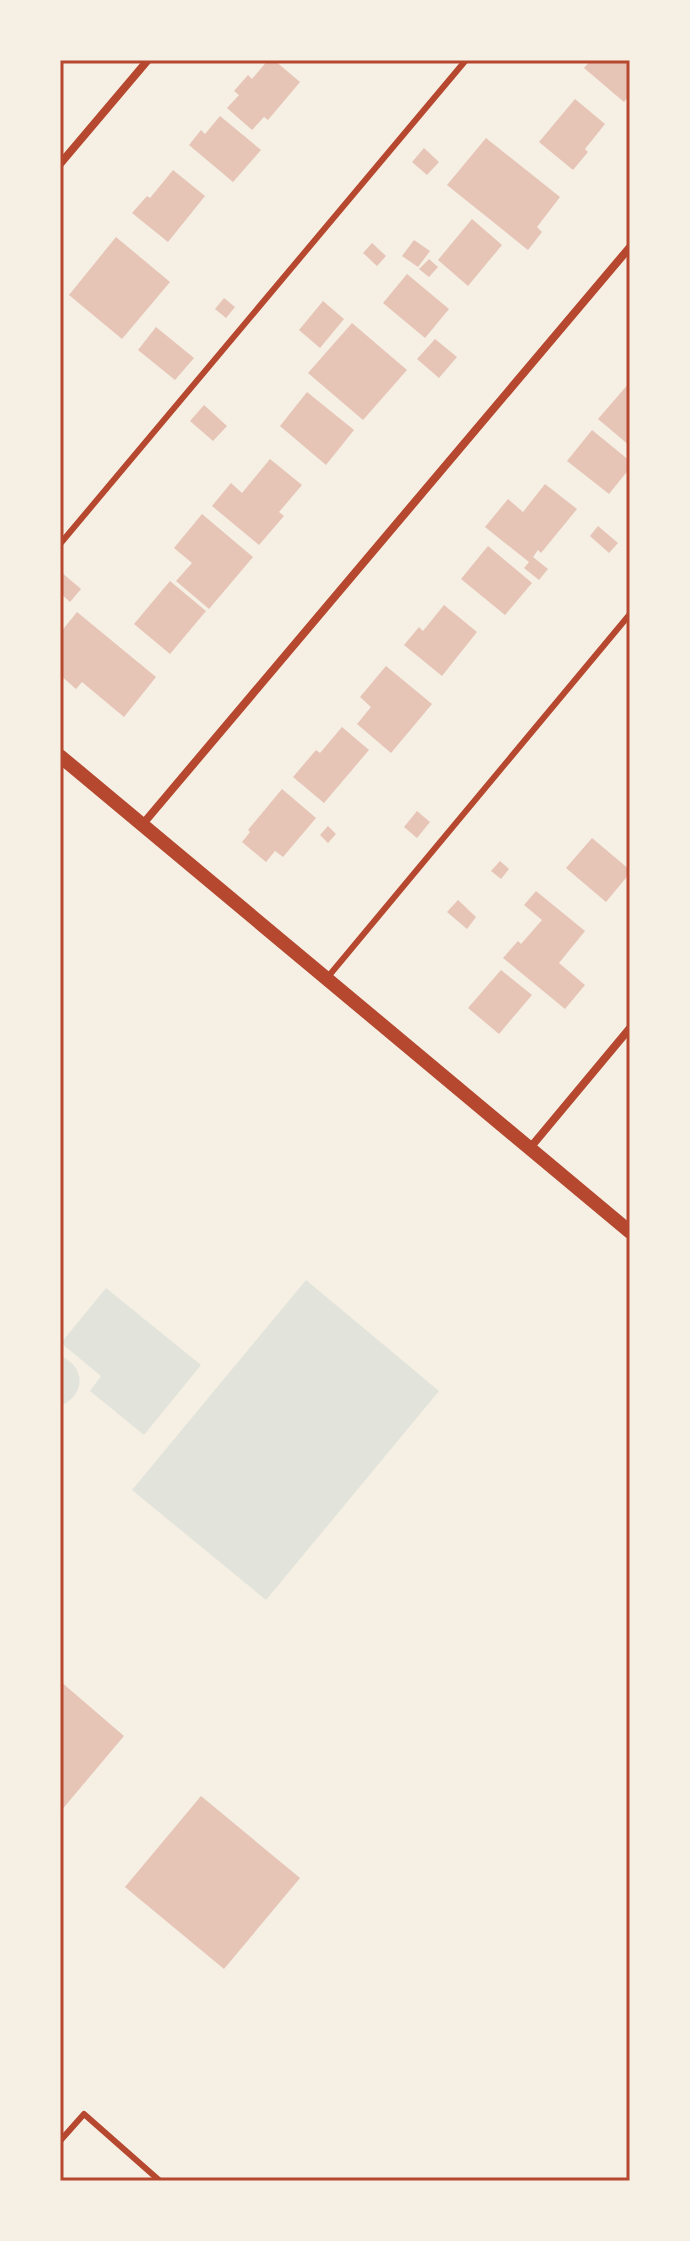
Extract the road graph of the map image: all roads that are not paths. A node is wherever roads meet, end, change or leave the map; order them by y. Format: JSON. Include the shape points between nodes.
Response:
{"nodes":[{"id":1,"x":148,"y":60,"type":"edge"},
{"id":2,"x":466,"y":60,"type":"edge"},
{"id":3,"x":60,"y":164,"type":"edge"},
{"id":4,"x":630,"y":247,"type":"edge"},
{"id":5,"x":60,"y":544,"type":"edge"},
{"id":6,"x":630,"y":614,"type":"edge"},
{"id":7,"x":60,"y":756,"type":"edge"},
{"id":8,"x":142,"y":825,"type":"junction"},
{"id":9,"x":327,"y":978,"type":"junction"},
{"id":10,"x":630,"y":1028,"type":"edge"},
{"id":11,"x":530,"y":1148,"type":"junction"},
{"id":12,"x":630,"y":1232,"type":"edge"},
{"id":13,"x":60,"y":2141,"type":"edge"},
{"id":14,"x":160,"y":2181,"type":"edge"}],
"edges":[{"from":1,"to":3,"type":"street"},
{"from":2,"to":5,"type":"lane"},
{"from":4,"to":8,"type":"street"},
{"from":6,"to":9,"type":"lane"},
{"from":7,"to":8,"type":"street"},
{"from":8,"to":9,"type":"street"},
{"from":9,"to":11,"type":"street"},
{"from":10,"to":11,"type":"street"},
{"from":11,"to":12,"type":"street"},
{"from":13,"to":14,"type":"lane","via":[[84,2114]]}]}
